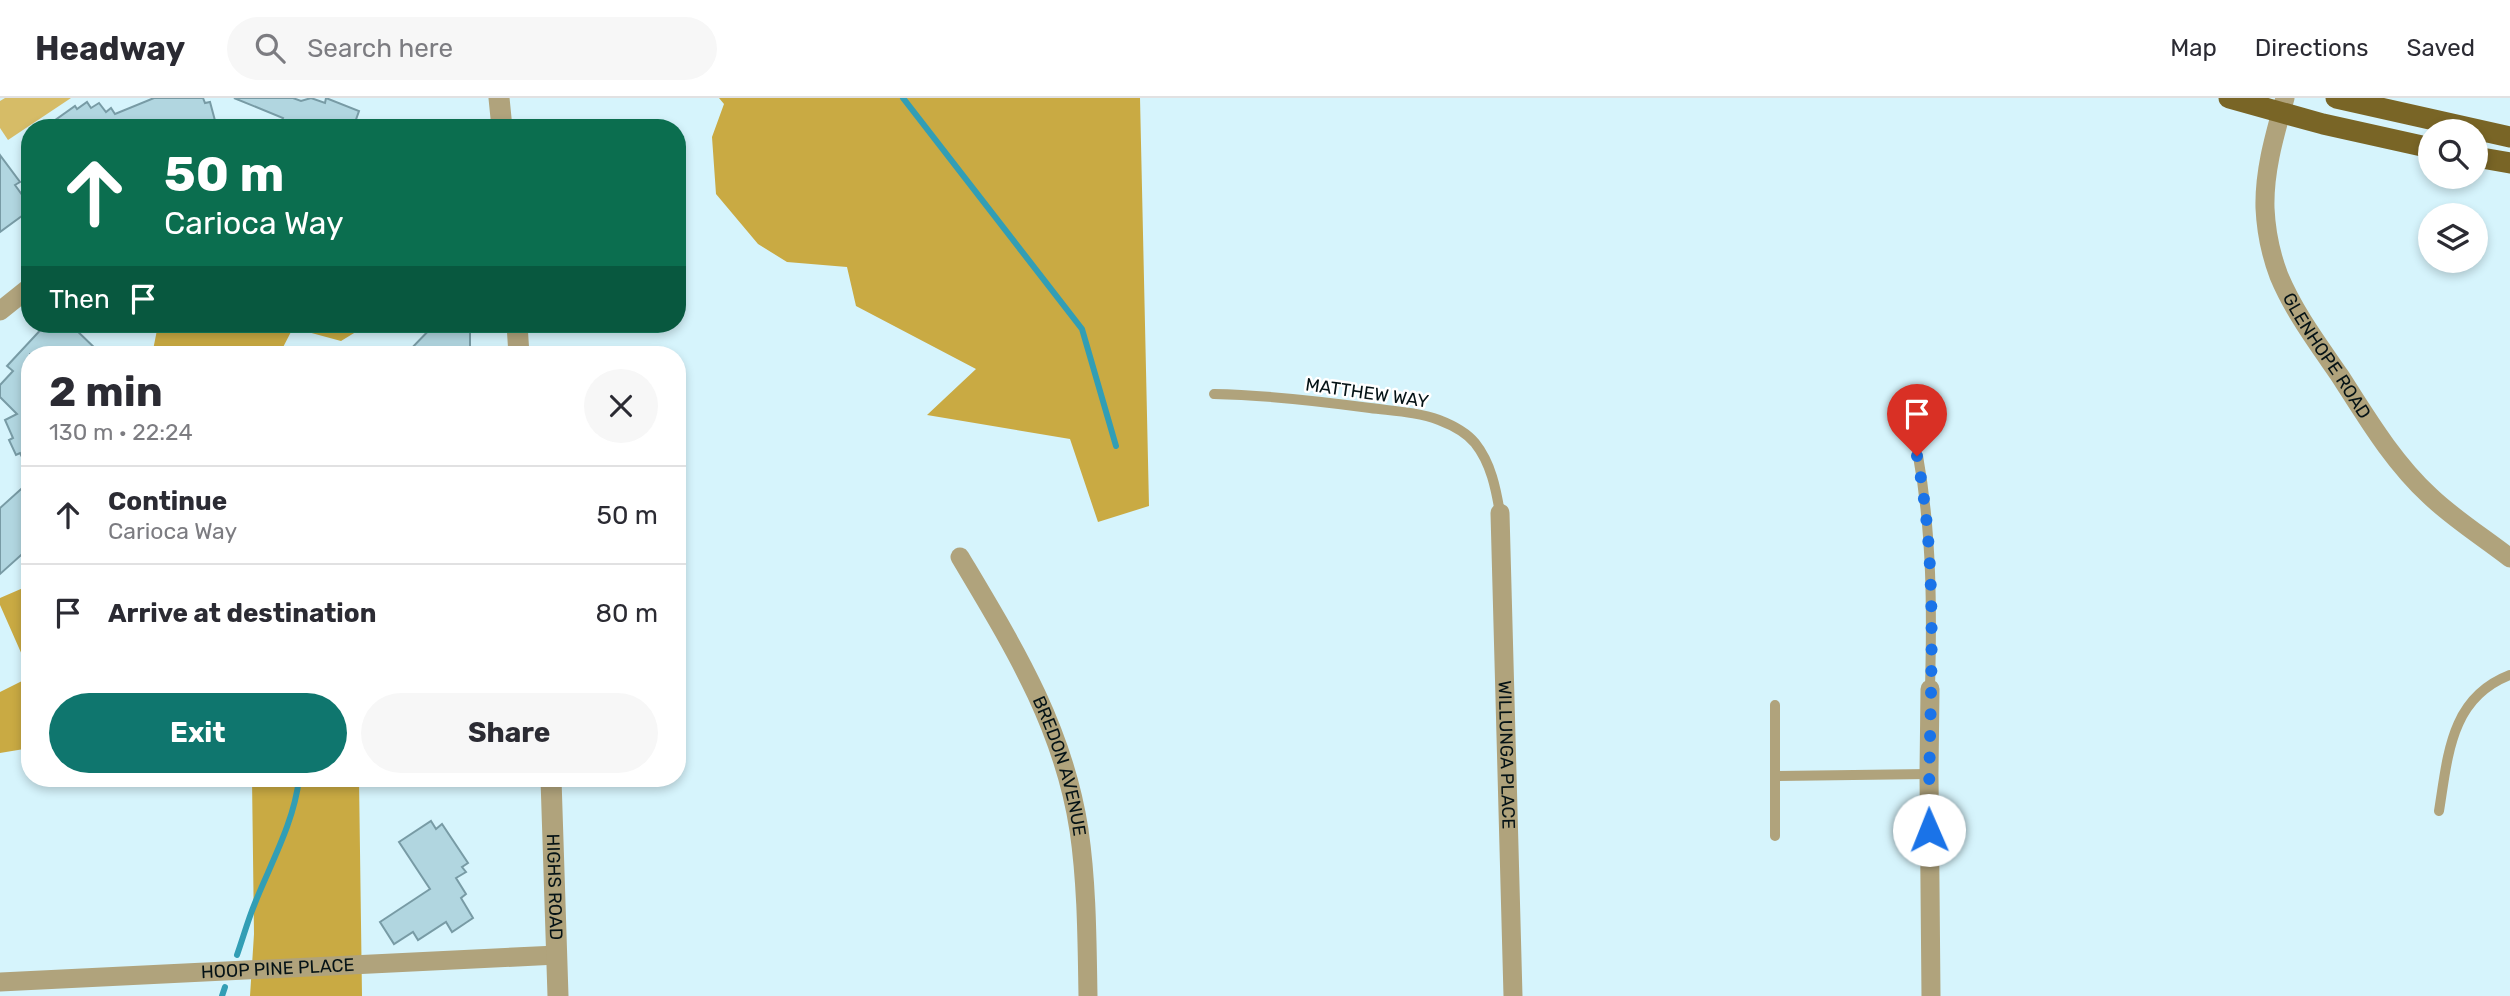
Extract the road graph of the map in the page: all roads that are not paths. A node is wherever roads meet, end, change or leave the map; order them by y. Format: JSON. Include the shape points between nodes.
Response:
{"nodes":[{"id":1,"x":499,"y":98,"type":"edge"},
{"id":2,"x":2229,"y":98,"type":"edge"},
{"id":3,"x":2336,"y":98,"type":"edge"},
{"id":4,"x":2283,"y":105,"type":"edge"},
{"id":5,"x":501,"y":119,"type":"edge"},
{"id":6,"x":2510,"y":137,"type":"edge"},
{"id":7,"x":2418,"y":145,"type":"edge"},
{"id":8,"x":2488,"y":159,"type":"edge"},
{"id":9,"x":2510,"y":163,"type":"edge"},
{"id":10,"x":21,"y":294,"type":"edge"},
{"id":11,"x":0,"y":311,"type":"edge"},
{"id":12,"x":1214,"y":394,"type":"dead end"},
{"id":13,"x":1917,"y":456,"type":"dead end"},
{"id":14,"x":1500,"y":513,"type":"joint"},
{"id":15,"x":960,"y":557,"type":"dead end"},
{"id":16,"x":2510,"y":558,"type":"edge"},
{"id":17,"x":2510,"y":675,"type":"edge"},
{"id":18,"x":1930,"y":689,"type":"joint"},
{"id":19,"x":1775,"y":705,"type":"dead end"},
{"id":20,"x":1929,"y":774,"type":"junction"},
{"id":21,"x":1775,"y":776,"type":"junction"},
{"id":22,"x":551,"y":787,"type":"edge"},
{"id":23,"x":2439,"y":811,"type":"dead end"},
{"id":24,"x":1775,"y":836,"type":"dead end"},
{"id":25,"x":557,"y":955,"type":"junction"},
{"id":26,"x":0,"y":982,"type":"edge"},
{"id":27,"x":558,"y":996,"type":"edge"},
{"id":28,"x":1088,"y":996,"type":"edge"},
{"id":29,"x":1513,"y":996,"type":"edge"},
{"id":30,"x":1931,"y":996,"type":"edge"}],
"edges":[{"from":1,"to":5,"type":"street"},
{"from":2,"to":4,"type":"main road"},
{"from":3,"to":6,"type":"main road"},
{"from":4,"to":7,"type":"main road","via":[[2323,124]]},
{"from":4,"to":16,"type":"street","name":"GLENHOPE ROAD","via":[[2266,178],[2265,209],[2269,241],[2291,302],[2405,470],[2428,495]]},
{"from":8,"to":9,"type":"main road"},
{"from":10,"to":11,"type":"street"},
{"from":12,"to":14,"type":"lane","name":"MATTHEW WAY","via":[[1268,395],[1438,419],[1475,442],[1488,464]]},
{"from":13,"to":18,"type":"lane","via":[[1930,567]]},
{"from":14,"to":29,"type":"street","name":"WILLUNGA PLACE"},
{"from":15,"to":28,"type":"street","name":"BREDON AVENUE","via":[[1023,664],[1065,769],[1086,884]]},
{"from":17,"to":23,"type":"lane","via":[[2478,693],[2465,710],[2454,732]]},
{"from":18,"to":20,"type":"street"},
{"from":19,"to":21,"type":"lane"},
{"from":20,"to":21,"type":"lane"},
{"from":20,"to":30,"type":"street"},
{"from":21,"to":24,"type":"lane"},
{"from":22,"to":25,"type":"street","name":"HIGHS ROAD"},
{"from":25,"to":26,"type":"street","name":"HOOP PINE PLACE"},
{"from":25,"to":27,"type":"street","name":"HIGHS ROAD"}]}
